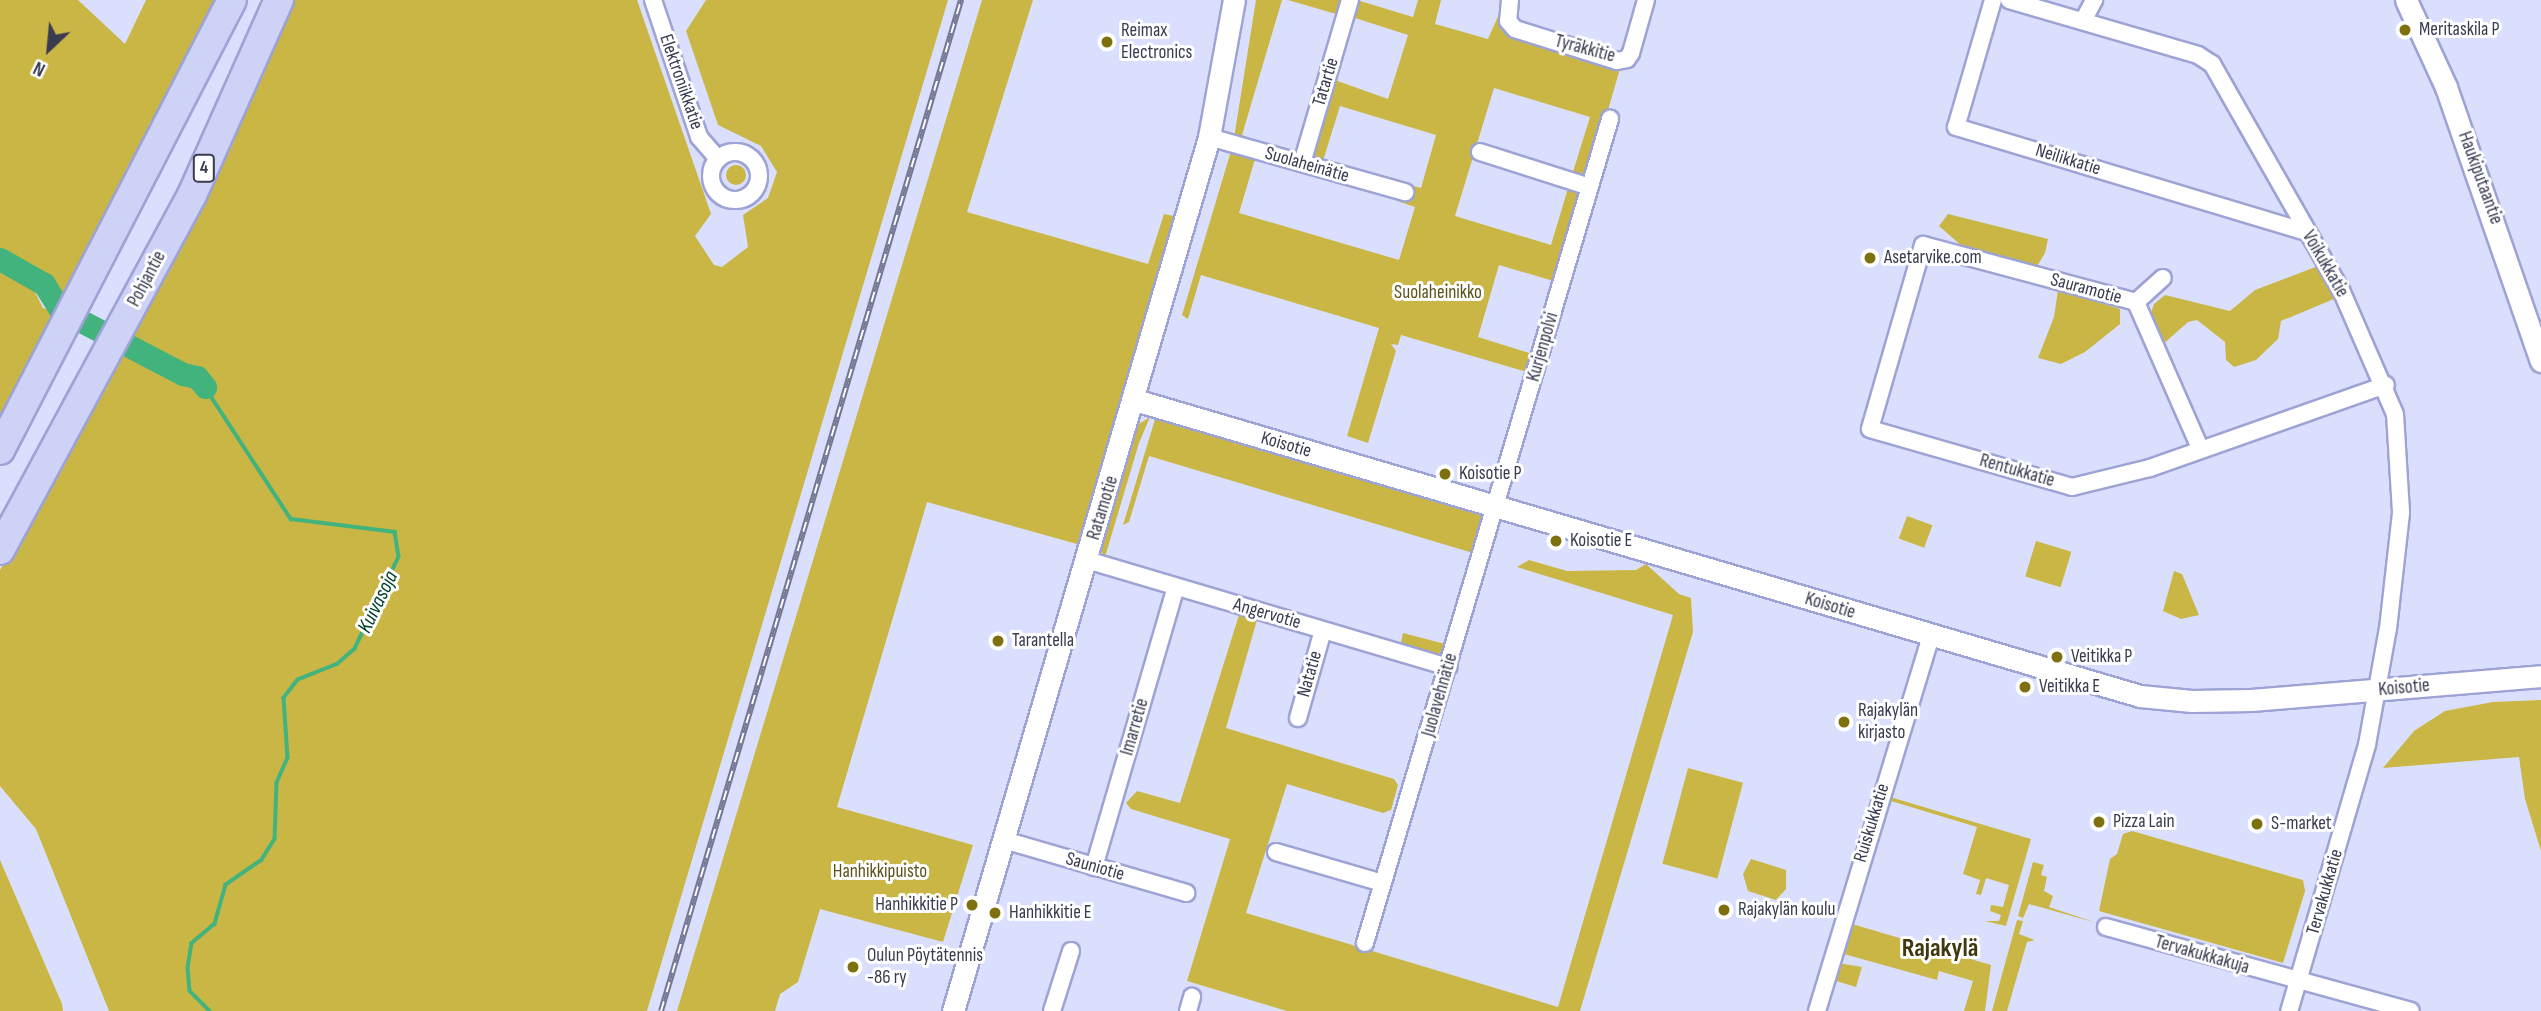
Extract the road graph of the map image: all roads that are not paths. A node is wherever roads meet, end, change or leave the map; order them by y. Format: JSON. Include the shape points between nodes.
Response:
{"nodes":[{"id":1,"x":232,"y":0,"type":"edge"},
{"id":2,"x":279,"y":0,"type":"edge"},
{"id":3,"x":653,"y":0,"type":"edge"},
{"id":4,"x":1234,"y":0,"type":"edge"},
{"id":5,"x":1350,"y":0,"type":"edge"},
{"id":6,"x":1510,"y":0,"type":"edge"},
{"id":7,"x":1646,"y":0,"type":"edge"},
{"id":8,"x":1993,"y":0,"type":"edge"},
{"id":9,"x":2009,"y":0,"type":"edge"},
{"id":10,"x":2094,"y":0,"type":"edge"},
{"id":11,"x":2406,"y":0,"type":"edge"},
{"id":12,"x":2083,"y":21,"type":"junction"},
{"id":13,"x":1610,"y":119,"type":"dead end"},
{"id":14,"x":1209,"y":137,"type":"junction"},
{"id":15,"x":1480,"y":152,"type":"dead end"},
{"id":16,"x":718,"y":159,"type":"dead end"},
{"id":17,"x":1302,"y":163,"type":"junction"},
{"id":18,"x":1590,"y":187,"type":"junction"},
{"id":19,"x":1405,"y":192,"type":"dead end"},
{"id":20,"x":2306,"y":232,"type":"junction"},
{"id":21,"x":1923,"y":245,"type":"joint"},
{"id":22,"x":2163,"y":278,"type":"dead end"},
{"id":23,"x":2136,"y":302,"type":"junction"},
{"id":24,"x":2541,"y":361,"type":"edge"},
{"id":25,"x":2386,"y":385,"type":"junction"},
{"id":26,"x":1135,"y":400,"type":"junction"},
{"id":27,"x":2200,"y":448,"type":"junction"},
{"id":28,"x":0,"y":450,"type":"edge"},
{"id":29,"x":1496,"y":507,"type":"junction"},
{"id":30,"x":0,"y":550,"type":"edge"},
{"id":31,"x":1087,"y":560,"type":"junction"},
{"id":32,"x":1176,"y":587,"type":"junction"},
{"id":33,"x":1323,"y":630,"type":"junction"},
{"id":34,"x":1931,"y":636,"type":"junction"},
{"id":35,"x":1448,"y":667,"type":"junction"},
{"id":36,"x":2541,"y":676,"type":"edge"},
{"id":37,"x":2377,"y":690,"type":"junction"},
{"id":38,"x":1298,"y":718,"type":"dead end"},
{"id":39,"x":1004,"y":840,"type":"junction"},
{"id":40,"x":1276,"y":852,"type":"dead end"},
{"id":41,"x":1094,"y":867,"type":"junction"},
{"id":42,"x":1383,"y":883,"type":"junction"},
{"id":43,"x":1186,"y":893,"type":"dead end"},
{"id":44,"x":2106,"y":927,"type":"dead end"},
{"id":45,"x":1365,"y":943,"type":"dead end"},
{"id":46,"x":1071,"y":951,"type":"dead end"},
{"id":47,"x":2298,"y":982,"type":"junction"},
{"id":48,"x":954,"y":1011,"type":"edge"},
{"id":49,"x":1052,"y":1011,"type":"edge"},
{"id":50,"x":1817,"y":1011,"type":"edge"},
{"id":51,"x":2289,"y":1011,"type":"edge"},
{"id":52,"x":2411,"y":1011,"type":"edge"}],
"edges":[{"from":1,"to":28,"type":"highway"},
{"from":2,"to":30,"type":"highway","name":"Pohjantie","number":"4","via":[[192,195]]},
{"from":3,"to":16,"type":"street","name":"Elektroniikkatie","via":[[699,136]]},
{"from":4,"to":14,"type":"street","name":"Ratamotie"},
{"from":5,"to":17,"type":"street","name":"Tatartie"},
{"from":6,"to":7,"type":"street","name":"Tyräkkitie","via":[[1508,21],[1515,29],[1617,61],[1631,53]]},
{"from":8,"to":20,"type":"street","name":"Neilikkatie","via":[[1956,127]]},
{"from":9,"to":12,"type":"street","name":"Voikukkatie"},
{"from":10,"to":12,"type":"street"},
{"from":11,"to":24,"type":"street","name":"Haukiputaantie","via":[[2446,87]]},
{"from":12,"to":20,"type":"street","name":"Voikukkatie","via":[[2198,55],[2212,64]]},
{"from":13,"to":18,"type":"street","name":"Kurjenpolvi"},
{"from":14,"to":17,"type":"street","name":"Suolaheinätie"},
{"from":14,"to":26,"type":"street","name":"Ratamotie"},
{"from":15,"to":18,"type":"street"},
{"from":17,"to":19,"type":"street","name":"Suolaheinätie"},
{"from":18,"to":29,"type":"street","name":"Kurjenpolvi"},
{"from":20,"to":25,"type":"street","name":"Voikukkatie","via":[[2341,290]]},
{"from":21,"to":23,"type":"street","name":"Sauramotie"},
{"from":21,"to":27,"type":"street","name":"Rentukkatie","via":[[1870,429],[2072,486],[2150,468]]},
{"from":22,"to":23,"type":"street"},
{"from":23,"to":27,"type":"street","name":"Sauramotie"},
{"from":25,"to":27,"type":"street","name":"Rentukkatie"},
{"from":25,"to":37,"type":"street","name":"Voikukkatie","via":[[2395,414],[2401,513],[2397,576]]},
{"from":26,"to":29,"type":"street","name":"Koisotie"},
{"from":26,"to":31,"type":"street","name":"Ratamotie"},
{"from":29,"to":34,"type":"street","name":"Koisotie"},
{"from":29,"to":35,"type":"street","name":"Juolavehnätie"},
{"from":31,"to":32,"type":"street","name":"Angervotie"},
{"from":31,"to":39,"type":"street","name":"Ratamotie"},
{"from":32,"to":33,"type":"street","name":"Angervotie"},
{"from":32,"to":41,"type":"street","name":"Imarretie"},
{"from":33,"to":35,"type":"street","name":"Angervotie"},
{"from":33,"to":38,"type":"street","name":"Natatie"},
{"from":34,"to":37,"type":"street","name":"Koisotie","via":[[2119,691],[2163,699],[2251,700]]},
{"from":34,"to":50,"type":"street","name":"Ruiskukkatie"},
{"from":35,"to":42,"type":"street","name":"Juolavehnätie"},
{"from":36,"to":37,"type":"street","name":"Koisotie"},
{"from":37,"to":47,"type":"street","name":"Tervakukkatie","via":[[2364,756]]},
{"from":39,"to":41,"type":"street","name":"Sauniotie"},
{"from":39,"to":48,"type":"street","name":"Ratamotie"},
{"from":40,"to":42,"type":"street"},
{"from":41,"to":43,"type":"street","name":"Sauniotie"},
{"from":42,"to":45,"type":"street","name":"Juolavehnätie"},
{"from":44,"to":47,"type":"street","name":"Tervakukkakuja"},
{"from":46,"to":49,"type":"street"},
{"from":47,"to":51,"type":"street","name":"Tervakukkatie"},
{"from":47,"to":52,"type":"street","name":"Tervakukkakuja"}]}
